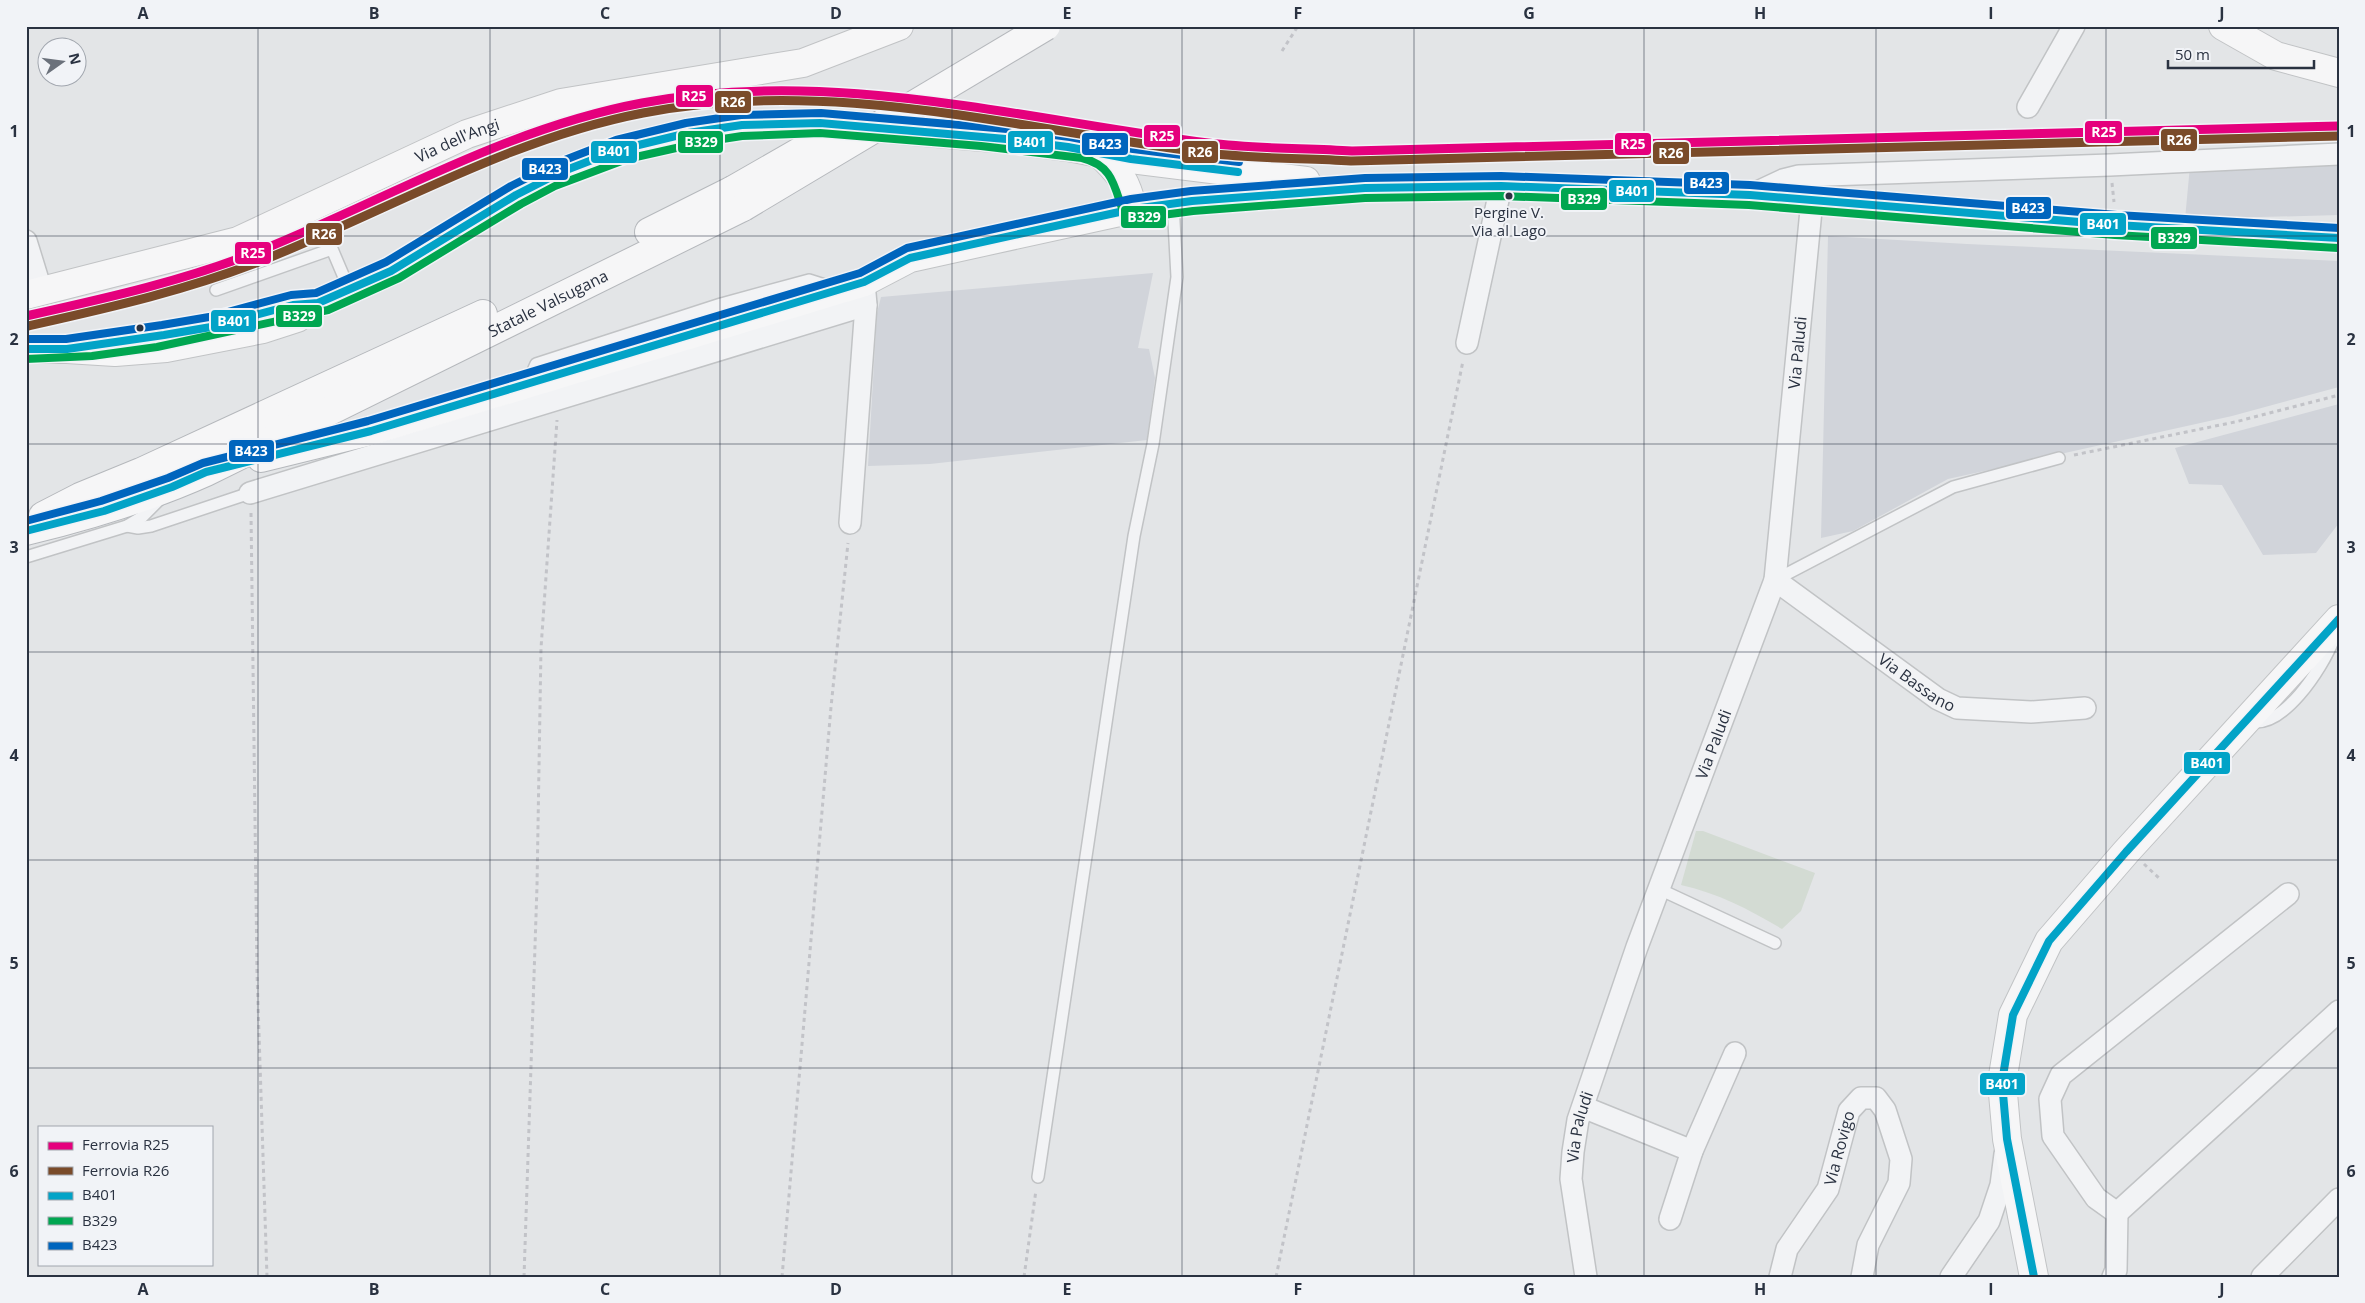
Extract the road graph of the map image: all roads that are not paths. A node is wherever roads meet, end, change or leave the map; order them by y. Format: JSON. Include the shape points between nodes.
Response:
{"nodes":[{"id":1,"x":899,"y":26,"type":"edge"},
{"id":2,"x":1013,"y":26,"type":"edge"},
{"id":3,"x":1046,"y":26,"type":"edge"},
{"id":4,"x":2074,"y":26,"type":"edge"},
{"id":5,"x":2223,"y":26,"type":"edge"},
{"id":6,"x":2339,"y":74,"type":"edge"},
{"id":7,"x":2028,"y":108,"type":"dead end"},
{"id":8,"x":1099,"y":153,"type":"junction"},
{"id":9,"x":2339,"y":154,"type":"edge"},
{"id":10,"x":1131,"y":159,"type":"junction"},
{"id":11,"x":1501,"y":186,"type":"junction"},
{"id":12,"x":1365,"y":188,"type":"junction"},
{"id":13,"x":1750,"y":195,"type":"junction"},
{"id":14,"x":738,"y":199,"type":"junction"},
{"id":15,"x":1812,"y":200,"type":"junction"},
{"id":16,"x":1173,"y":203,"type":"junction"},
{"id":17,"x":1134,"y":210,"type":"junction"},
{"id":18,"x":2339,"y":238,"type":"edge"},
{"id":19,"x":26,"y":241,"type":"edge"},
{"id":20,"x":216,"y":290,"type":"dead end"},
{"id":21,"x":350,"y":290,"type":"junction"},
{"id":22,"x":857,"y":292,"type":"junction"},
{"id":23,"x":34,"y":294,"type":"edge"},
{"id":24,"x":1467,"y":344,"type":"road end"},
{"id":25,"x":26,"y":349,"type":"edge"},
{"id":26,"x":2059,"y":458,"type":"road end"},
{"id":27,"x":206,"y":472,"type":"junction"},
{"id":28,"x":172,"y":487,"type":"junction"},
{"id":29,"x":250,"y":493,"type":"joint"},
{"id":30,"x":850,"y":523,"type":"road end"},
{"id":31,"x":26,"y":525,"type":"edge"},
{"id":32,"x":127,"y":526,"type":"junction"},
{"id":33,"x":26,"y":531,"type":"edge"},
{"id":34,"x":26,"y":557,"type":"edge"},
{"id":35,"x":1775,"y":580,"type":"junction"},
{"id":36,"x":2332,"y":636,"type":"edge"},
{"id":37,"x":2085,"y":708,"type":"dead end"},
{"id":38,"x":1659,"y":889,"type":"junction"},
{"id":39,"x":2288,"y":894,"type":"dead end"},
{"id":40,"x":1775,"y":943,"type":"dead end"},
{"id":41,"x":2339,"y":1011,"type":"edge"},
{"id":42,"x":1736,"y":1053,"type":"dead end"},
{"id":43,"x":1582,"y":1107,"type":"junction"},
{"id":44,"x":2007,"y":1139,"type":"junction"},
{"id":45,"x":1692,"y":1152,"type":"junction"},
{"id":46,"x":1038,"y":1177,"type":"road end"},
{"id":47,"x":2339,"y":1199,"type":"edge"},
{"id":48,"x":2117,"y":1213,"type":"junction"},
{"id":49,"x":1670,"y":1219,"type":"dead end"},
{"id":50,"x":1586,"y":1277,"type":"edge"},
{"id":51,"x":1780,"y":1277,"type":"edge"},
{"id":52,"x":1862,"y":1277,"type":"edge"},
{"id":53,"x":1951,"y":1277,"type":"edge"},
{"id":54,"x":2034,"y":1277,"type":"edge"},
{"id":55,"x":2113,"y":1277,"type":"edge"},
{"id":56,"x":2262,"y":1277,"type":"edge"}],
"edges":[{"from":1,"to":23,"type":"main road","name":"Via dell'Angi","via":[[803,63],[561,103],[468,134],[238,241]]},
{"from":2,"to":14,"type":"main road","name":"Statale Valsugana","bridge":true},
{"from":3,"to":14,"type":"main road","name":"Statale Valsugana","bridge":true},
{"from":4,"to":7,"type":"street"},
{"from":5,"to":6,"type":"main road","via":[[2276,56]]},
{"from":8,"to":10,"type":"main road"},
{"from":8,"to":17,"type":"main road","via":[[1128,186]]},
{"from":8,"to":21,"type":"main road","via":[[1006,139],[820,123],[742,126],[688,133],[618,150],[561,172],[516,195],[391,271]]},
{"from":9,"to":13,"type":"street","via":[[1799,176]]},
{"from":10,"to":12,"type":"main road"},
{"from":10,"to":16,"type":"main road"},
{"from":11,"to":12,"type":"main road"},
{"from":11,"to":13,"type":"main road"},
{"from":11,"to":24,"type":"street"},
{"from":12,"to":16,"type":"main road"},
{"from":13,"to":15,"type":"main road"},
{"from":14,"to":27,"type":"main road","name":"Statale Valsugana"},
{"from":14,"to":31,"type":"main road","name":"Statale Valsugana","via":[[159,464],[80,497]]},
{"from":15,"to":18,"type":"main road","via":[[2116,225]]},
{"from":15,"to":35,"type":"street","name":"Via Paludi"},
{"from":16,"to":17,"type":"main road"},
{"from":16,"to":46,"type":"lane","via":[[1177,276],[1153,444],[1134,536]]},
{"from":17,"to":22,"type":"main road","via":[[910,258]]},
{"from":19,"to":23,"type":"street"},
{"from":20,"to":21,"type":"lane","via":[[332,249]]},
{"from":21,"to":25,"type":"main road","via":[[318,302],[290,320],[214,340],[115,352]]},
{"from":22,"to":27,"type":"main road","via":[[526,384],[371,431]]},
{"from":22,"to":29,"type":"street","via":[[556,400]]},
{"from":22,"to":30,"type":"street"},
{"from":26,"to":35,"type":"lane","via":[[1953,487]]},
{"from":27,"to":28,"type":"main road","name":"Statale Valsugana"},
{"from":28,"to":32,"type":"lane","via":[[142,517]]},
{"from":28,"to":33,"type":"main road","name":"Statale Valsugana","via":[[104,511]]},
{"from":29,"to":32,"type":"lane","via":[[150,526]]},
{"from":32,"to":34,"type":"lane"},
{"from":35,"to":37,"type":"street","name":"Via Bassano","via":[[1938,699],[1957,708],[2032,712]]},
{"from":35,"to":38,"type":"street","name":"Via Paludi"},
{"from":36,"to":44,"type":"main road","via":[[2245,720],[2049,941],[2013,1015],[2002,1082]]},
{"from":38,"to":40,"type":"lane"},
{"from":38,"to":43,"type":"street","name":"Via Paludi"},
{"from":39,"to":48,"type":"street","via":[[2061,1075],[2050,1099],[2053,1136],[2096,1198]]},
{"from":41,"to":48,"type":"street"},
{"from":42,"to":45,"type":"street"},
{"from":43,"to":45,"type":"street"},
{"from":43,"to":50,"type":"street","name":"Via Paludi","via":[[1571,1179]]},
{"from":44,"to":53,"type":"street","via":[[2002,1186],[1989,1221]]},
{"from":44,"to":54,"type":"main road"},
{"from":45,"to":49,"type":"street"},
{"from":47,"to":56,"type":"street"},
{"from":48,"to":55,"type":"street","via":[[2116,1270]]},
{"from":51,"to":52,"type":"street","name":"Via Rovigo","via":[[1786,1249],[1828,1189],[1850,1111],[1861,1098],[1876,1098],[1885,1110],[1901,1158],[1899,1184],[1868,1245]]}]}
